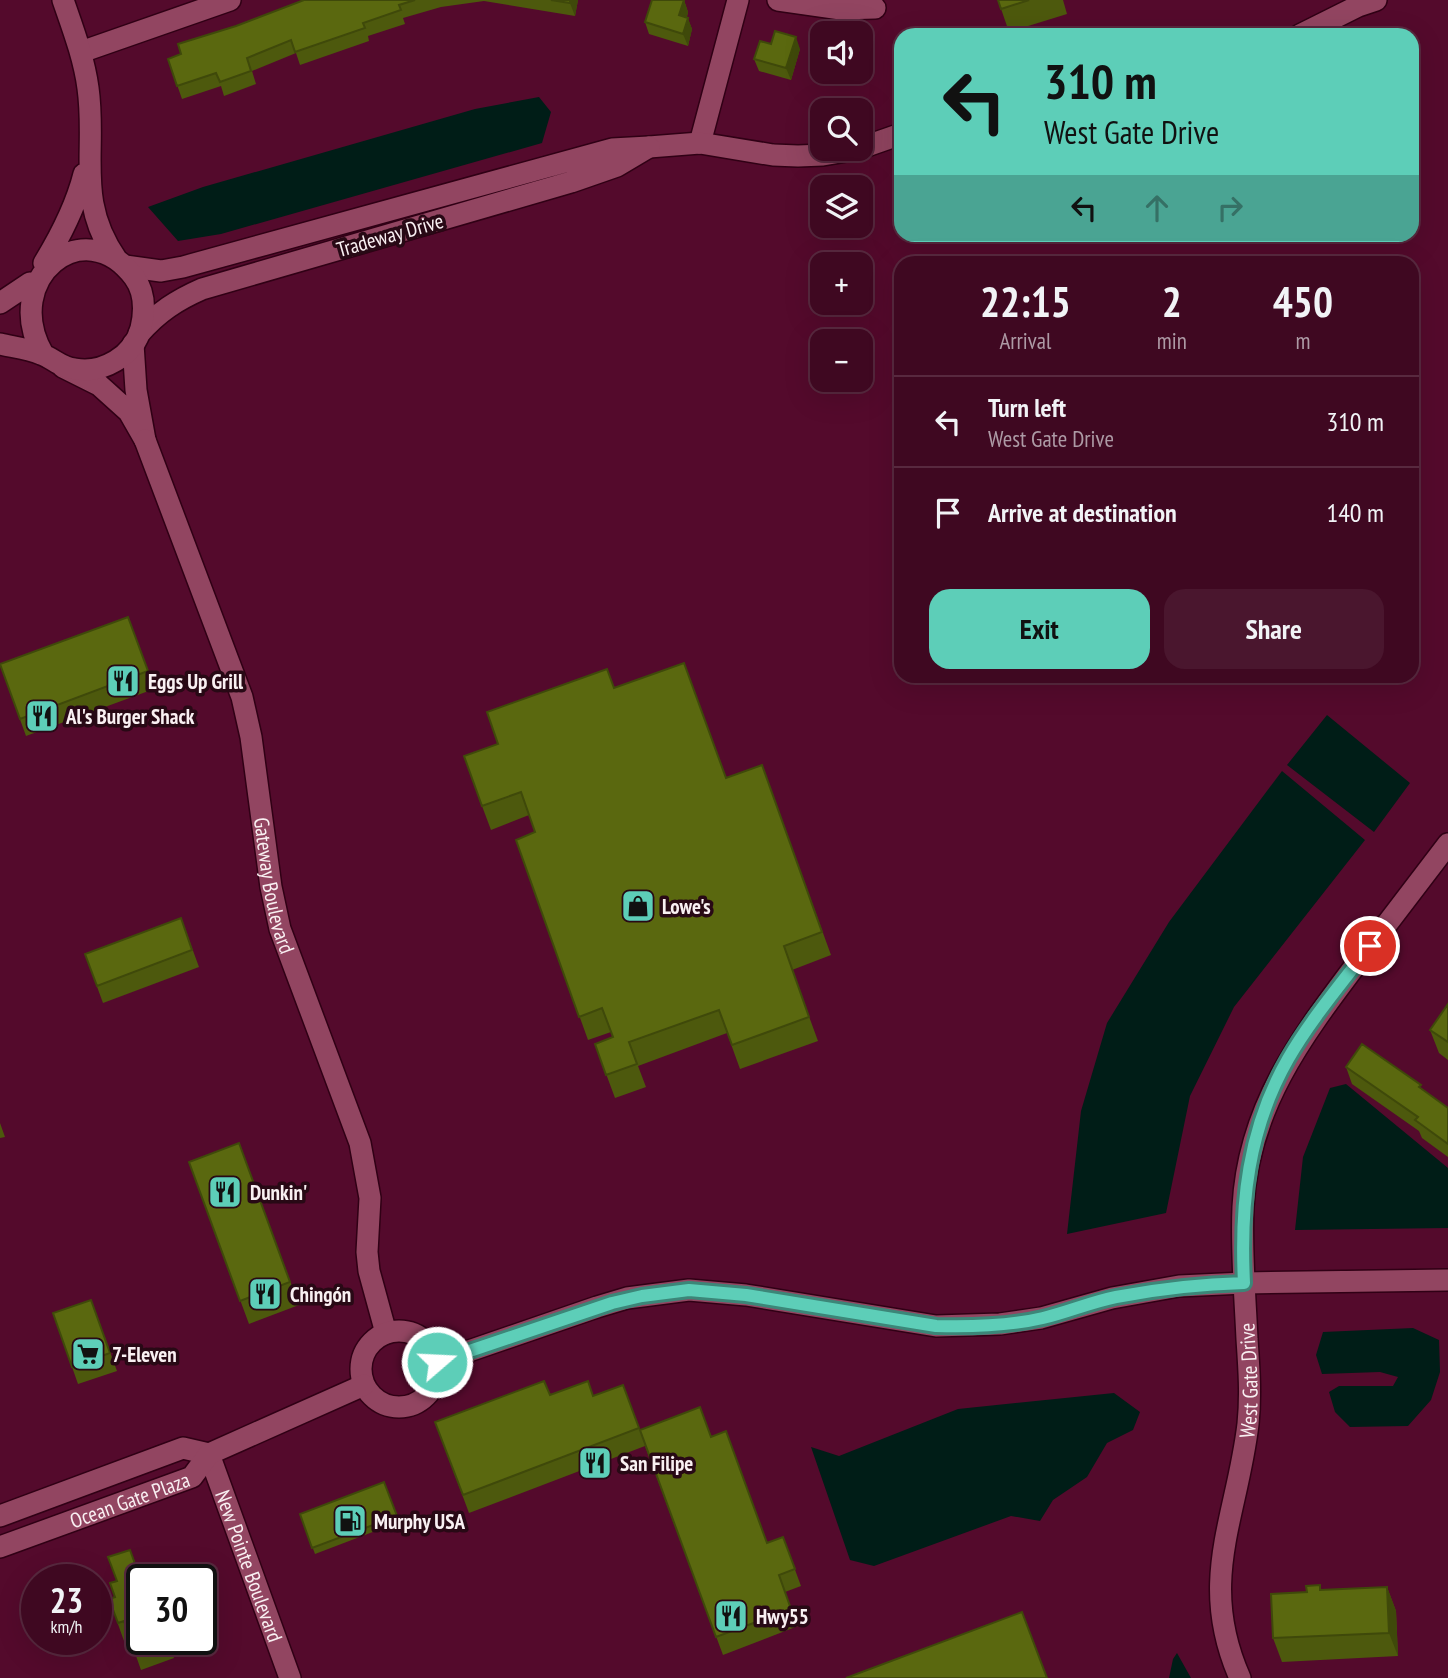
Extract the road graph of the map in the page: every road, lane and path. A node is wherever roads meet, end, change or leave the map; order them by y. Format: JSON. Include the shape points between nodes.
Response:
{"nodes":[{"id":1,"x":63,"y":0,"type":"edge"},
{"id":2,"x":229,"y":0,"type":"edge"},
{"id":3,"x":738,"y":0,"type":"edge"},
{"id":4,"x":778,"y":0,"type":"edge"},
{"id":5,"x":1376,"y":0,"type":"edge"},
{"id":6,"x":875,"y":8,"type":"dead end"},
{"id":7,"x":1314,"y":28,"type":"edge"},
{"id":8,"x":81,"y":52,"type":"junction"},
{"id":9,"x":894,"y":136,"type":"edge"},
{"id":10,"x":873,"y":143,"type":"edge"},
{"id":11,"x":700,"y":144,"type":"junction"},
{"id":12,"x":649,"y":147,"type":"junction"},
{"id":13,"x":88,"y":155,"type":"junction"},
{"id":14,"x":810,"y":156,"type":"edge"},
{"id":15,"x":121,"y":263,"type":"junction"},
{"id":16,"x":36,"y":275,"type":"junction"},
{"id":17,"x":0,"y":303,"type":"edge"},
{"id":18,"x":136,"y":339,"type":"junction"},
{"id":19,"x":0,"y":344,"type":"edge"},
{"id":20,"x":50,"y":359,"type":"junction"},
{"id":21,"x":145,"y":440,"type":"junction"},
{"id":22,"x":1448,"y":844,"type":"edge"},
{"id":23,"x":1448,"y":1280,"type":"edge"},
{"id":24,"x":1244,"y":1283,"type":"junction"},
{"id":25,"x":386,"y":1333,"type":"junction"},
{"id":26,"x":437,"y":1362,"type":"junction"},
{"id":27,"x":364,"y":1385,"type":"junction"},
{"id":28,"x":209,"y":1454,"type":"junction"},
{"id":29,"x":0,"y":1516,"type":"edge"},
{"id":30,"x":0,"y":1547,"type":"edge"},
{"id":31,"x":290,"y":1678,"type":"edge"},
{"id":32,"x":1240,"y":1678,"type":"edge"}],
"edges":[{"from":1,"to":8,"type":"street"},
{"from":2,"to":8,"type":"street"},
{"from":3,"to":11,"type":"street"},
{"from":4,"to":6,"type":"street","via":[[841,9]]},
{"from":5,"to":7,"type":"street"},
{"from":8,"to":13,"type":"street","via":[[90,116]]},
{"from":9,"to":10,"type":"street","name":"Tradeway Drive"},
{"from":11,"to":12,"type":"street","name":"Tradeway Drive"},
{"from":11,"to":14,"type":"street","name":"Tradeway Drive"},
{"from":12,"to":15,"type":"street","name":"Tradeway Drive","via":[[612,149],[183,267],[161,271]]},
{"from":12,"to":18,"type":"street","name":"Tradeway Drive","via":[[617,166],[571,182],[202,289],[153,317]]},
{"from":13,"to":15,"type":"street","via":[[90,194],[100,228]]},
{"from":13,"to":16,"type":"street","via":[[80,192]]},
{"from":15,"to":16,"type":"street","via":[[99,251],[78,250],[59,255]]},
{"from":15,"to":18,"type":"street","via":[[143,298],[144,316]]},
{"from":16,"to":17,"type":"street"},
{"from":16,"to":20,"type":"street","via":[[25,301],[25,321],[31,339]]},
{"from":18,"to":20,"type":"street","via":[[122,356],[91,370]]},
{"from":18,"to":21,"type":"street","via":[[136,390]]},
{"from":19,"to":20,"type":"street"},
{"from":20,"to":21,"type":"street","via":[[99,386],[129,412]]},
{"from":21,"to":25,"type":"street","name":"Gateway Boulevard","via":[[242,697],[280,929],[365,1162],[370,1198],[369,1271]]},
{"from":22,"to":24,"type":"street","name":"West Gate Drive","via":[[1311,1024],[1271,1094],[1249,1165]]},
{"from":23,"to":24,"type":"street"},
{"from":24,"to":26,"type":"street","via":[[1179,1286],[1041,1318],[967,1326],[936,1326],[689,1290],[607,1304]]},
{"from":24,"to":32,"type":"street","name":"West Gate Drive","via":[[1250,1410],[1224,1538],[1220,1592],[1228,1644]]},
{"from":25,"to":26,"type":"street","via":[[418,1336]]},
{"from":25,"to":27,"type":"street","via":[[375,1339],[362,1360]]},
{"from":26,"to":27,"type":"street","via":[[435,1382],[412,1406],[380,1403]]},
{"from":27,"to":28,"type":"street","name":"Ocean Gate Plaza"},
{"from":28,"to":29,"type":"street","via":[[183,1448]]},
{"from":28,"to":30,"type":"street","name":"Ocean Gate Plaza","via":[[192,1477]]},
{"from":28,"to":31,"type":"street","name":"New Pointe Boulevard"}]}
